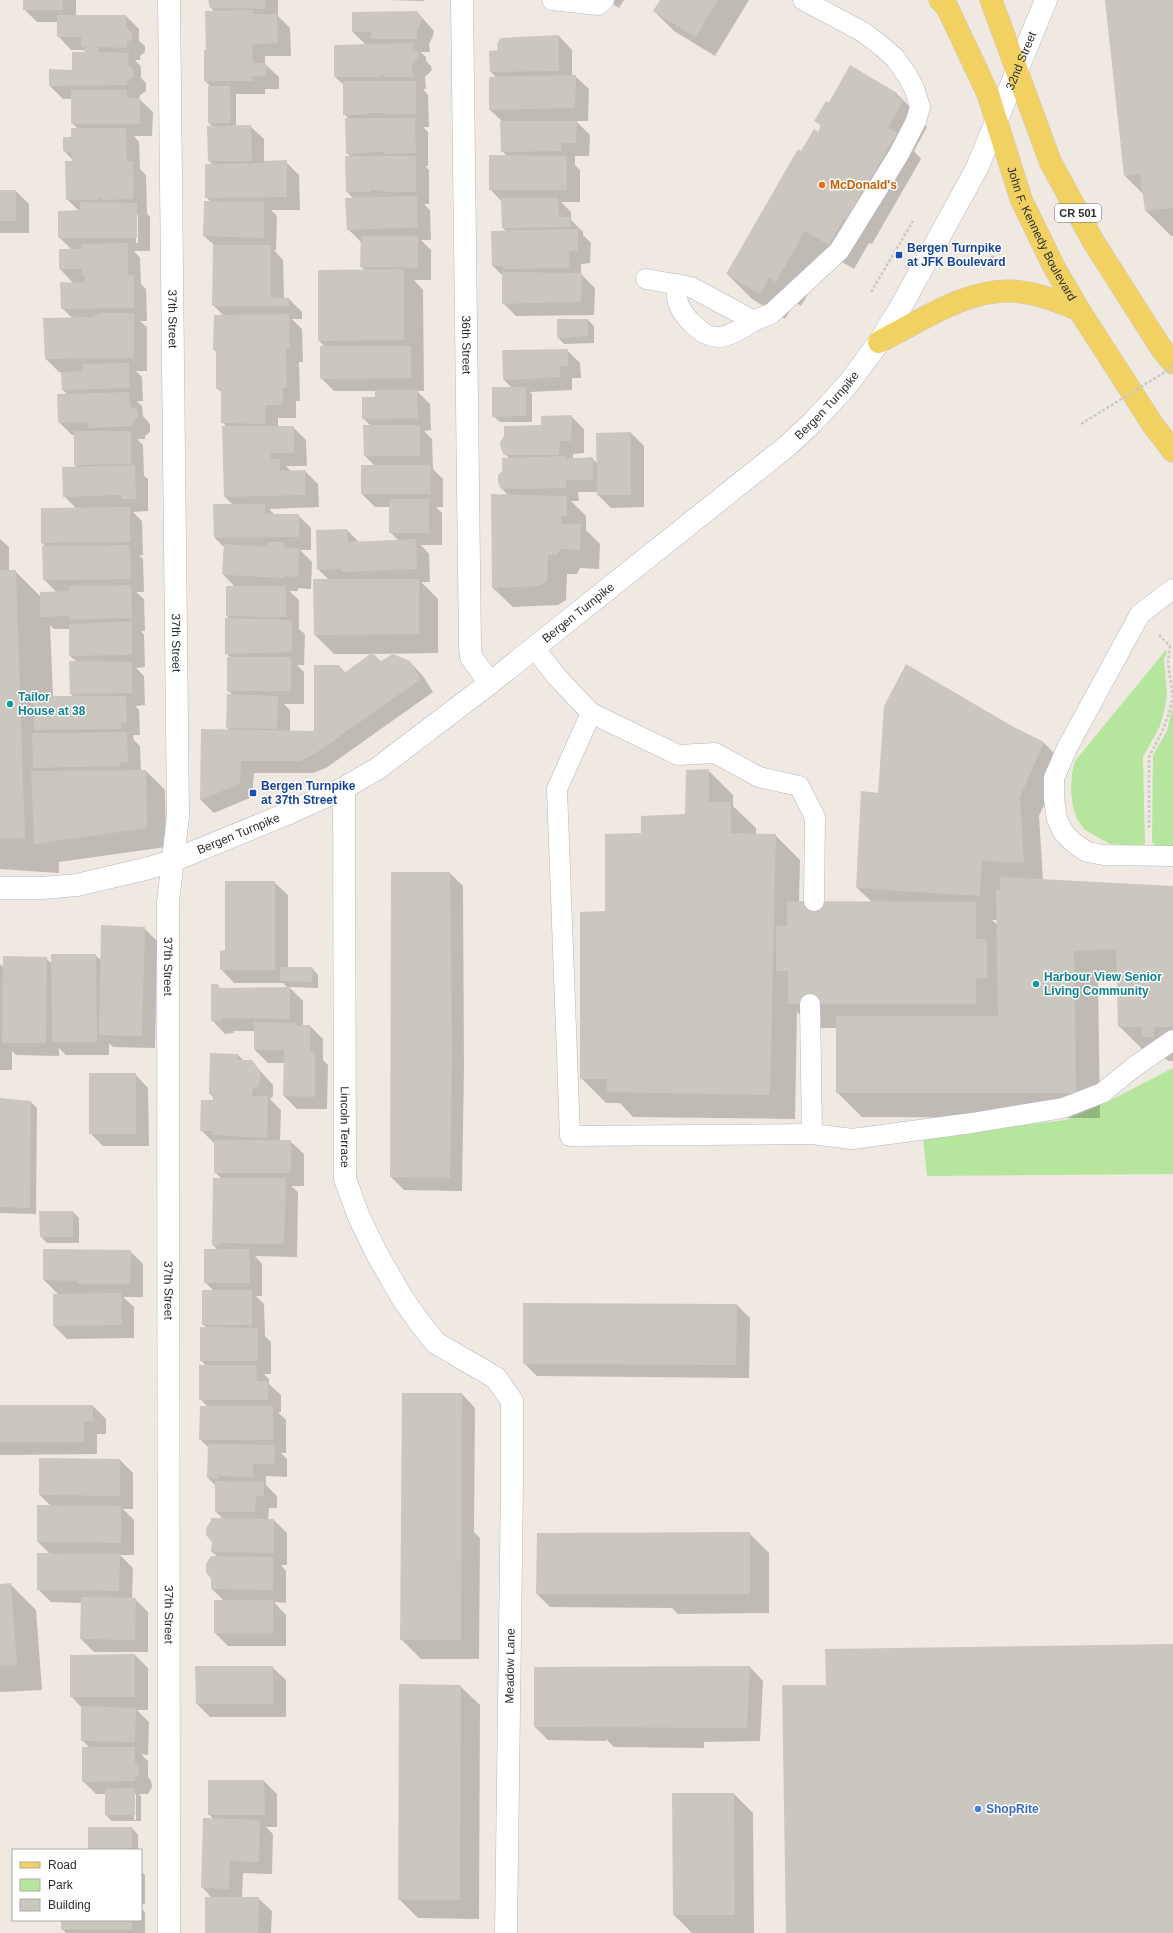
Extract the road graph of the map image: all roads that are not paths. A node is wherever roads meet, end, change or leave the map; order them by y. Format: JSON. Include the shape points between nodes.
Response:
{"nodes":[{"id":1,"x":169,"y":0,"type":"edge"},
{"id":2,"x":462,"y":0,"type":"edge"},
{"id":3,"x":552,"y":0,"type":"edge"},
{"id":4,"x":604,"y":0,"type":"edge"},
{"id":5,"x":803,"y":0,"type":"edge"},
{"id":6,"x":940,"y":0,"type":"edge"},
{"id":7,"x":992,"y":0,"type":"edge"},
{"id":8,"x":1046,"y":0,"type":"edge"},
{"id":9,"x":1017,"y":68,"type":"junction"},
{"id":10,"x":997,"y":123,"type":"junction"},
{"id":11,"x":646,"y":279,"type":"dead end"},
{"id":12,"x":676,"y":284,"type":"junction"},
{"id":13,"x":1079,"y":310,"type":"junction"},
{"id":14,"x":754,"y":322,"type":"junction"},
{"id":15,"x":879,"y":342,"type":"junction"},
{"id":16,"x":1173,"y":363,"type":"edge"},
{"id":17,"x":1153,"y":425,"type":"junction"},
{"id":18,"x":1173,"y":438,"type":"edge"},
{"id":19,"x":1173,"y":451,"type":"edge"},
{"id":20,"x":1170,"y":597,"type":"edge"},
{"id":21,"x":534,"y":648,"type":"junction"},
{"id":22,"x":490,"y":683,"type":"junction"},
{"id":23,"x":591,"y":713,"type":"junction"},
{"id":24,"x":344,"y":788,"type":"junction"},
{"id":25,"x":1173,"y":856,"type":"edge"},
{"id":26,"x":172,"y":862,"type":"junction"},
{"id":27,"x":0,"y":888,"type":"edge"},
{"id":28,"x":814,"y":901,"type":"dead end"},
{"id":29,"x":810,"y":1004,"type":"dead end"},
{"id":30,"x":1173,"y":1040,"type":"edge"},
{"id":31,"x":812,"y":1134,"type":"junction"},
{"id":32,"x":512,"y":1401,"type":"joint"},
{"id":33,"x":506,"y":1932,"type":"dead end"},
{"id":34,"x":169,"y":1933,"type":"edge"}],
"edges":[{"from":1,"to":26,"type":"street","name":"37th Street","via":[[178,808]]},
{"from":2,"to":22,"type":"street","name":"36th Street","via":[[471,657]]},
{"from":3,"to":4,"type":"lane","via":[[598,5]]},
{"from":5,"to":14,"type":"lane","via":[[863,32],[894,58],[914,88],[920,107],[916,121],[899,154],[839,250],[772,313]]},
{"from":6,"to":10,"type":"main road","name":"John F. Kennedy Boulevard","via":[[947,7],[974,63]]},
{"from":7,"to":9,"type":"main road","number":"CR 501"},
{"from":8,"to":9,"type":"street","name":"32nd Street"},
{"from":9,"to":10,"type":"street","name":"32nd Street"},
{"from":9,"to":16,"type":"main road","number":"CR 501","via":[[1050,161],[1086,228]]},
{"from":10,"to":13,"type":"main road","name":"John F. Kennedy Boulevard","via":[[1021,199],[1054,267]]},
{"from":10,"to":15,"type":"street","name":"Bergen Turnpike","via":[[964,193]]},
{"from":11,"to":12,"type":"lane"},
{"from":12,"to":14,"type":"lane","via":[[691,287]]},
{"from":12,"to":14,"type":"lane","via":[[678,303],[692,325],[709,336],[718,337],[736,332]]},
{"from":13,"to":15,"type":"main road","via":[[1044,297],[1013,291],[984,292],[956,303]]},
{"from":13,"to":17,"type":"main road","name":"John F. Kennedy Boulevard"},
{"from":15,"to":21,"type":"street","name":"Bergen Turnpike","via":[[830,403],[786,447]]},
{"from":17,"to":18,"type":"main road"},
{"from":17,"to":19,"type":"main road","name":"John F. Kennedy Boulevard"},
{"from":20,"to":25,"type":"lane","via":[[1140,614],[1066,748],[1054,778],[1054,799],[1063,832],[1087,852],[1104,856]]},
{"from":21,"to":22,"type":"street","name":"Bergen Turnpike"},
{"from":21,"to":23,"type":"lane"},
{"from":22,"to":24,"type":"street","name":"Bergen Turnpike","via":[[377,769]]},
{"from":23,"to":28,"type":"lane","via":[[678,755],[715,753],[759,777],[799,786],[815,817]]},
{"from":23,"to":31,"type":"lane","via":[[557,790],[570,1136]]},
{"from":24,"to":26,"type":"street","name":"Bergen Turnpike"},
{"from":24,"to":32,"type":"street","name":"Lincoln Terrace","via":[[345,1179],[359,1217],[377,1254],[419,1322],[436,1343],[496,1378]]},
{"from":26,"to":27,"type":"street","name":"Bergen Turnpike","via":[[77,885]]},
{"from":26,"to":34,"type":"street","name":"37th Street","via":[[168,902]]},
{"from":29,"to":31,"type":"lane"},
{"from":30,"to":31,"type":"lane","via":[[1102,1093],[1063,1108],[852,1139]]},
{"from":32,"to":33,"type":"street","name":"Meadow Lane"}]}
